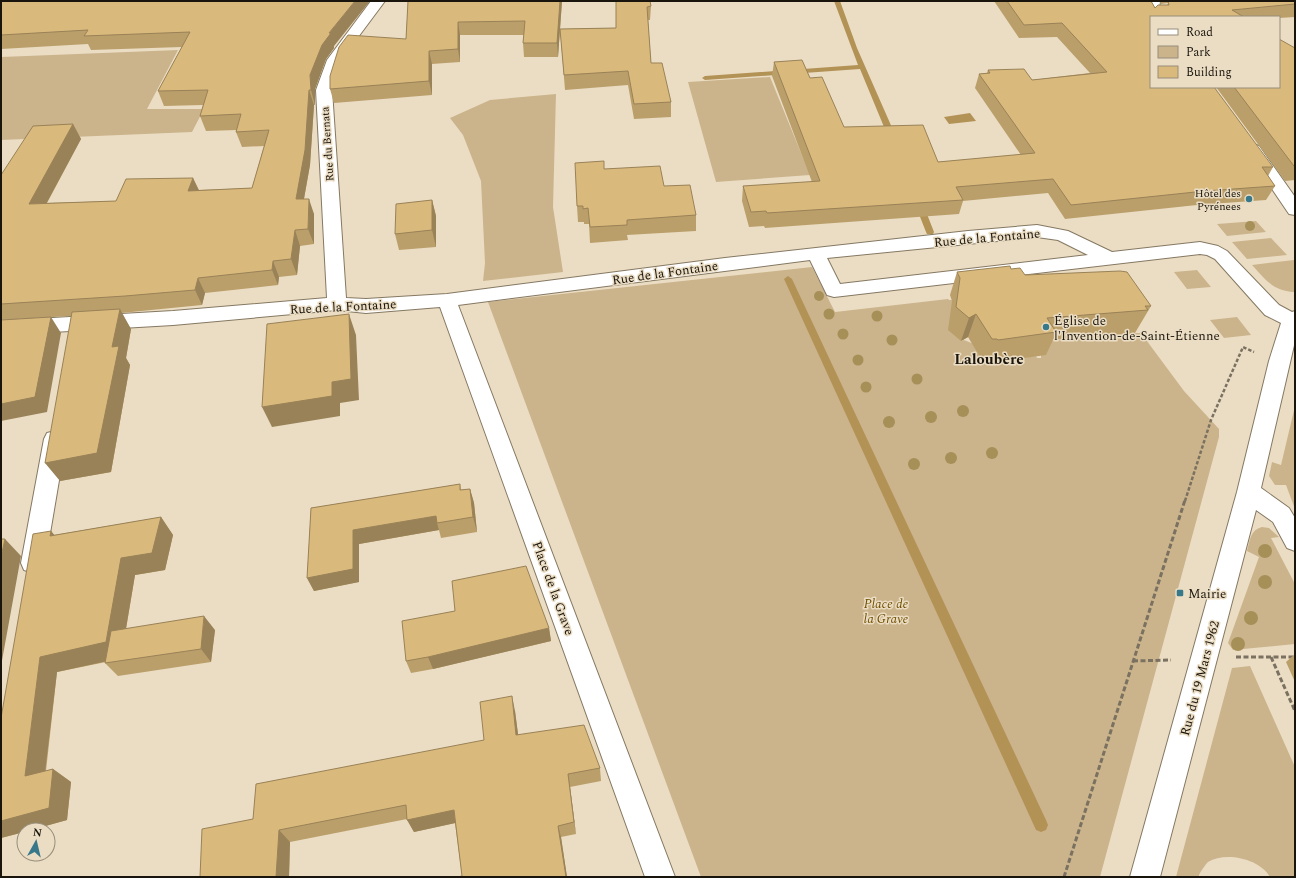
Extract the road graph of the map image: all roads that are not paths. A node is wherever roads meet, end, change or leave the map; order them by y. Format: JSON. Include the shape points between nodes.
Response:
{"nodes":[{"id":1,"x":378,"y":1,"type":"edge"},
{"id":2,"x":1150,"y":9,"type":"edge"},
{"id":3,"x":1167,"y":9,"type":"edge"},
{"id":4,"x":1242,"y":134,"type":"edge"},
{"id":5,"x":1295,"y":210,"type":"edge"},
{"id":6,"x":816,"y":255,"type":"junction"},
{"id":7,"x":1110,"y":258,"type":"junction"},
{"id":8,"x":447,"y":300,"type":"junction"},
{"id":9,"x":337,"y":304,"type":"junction"},
{"id":10,"x":1294,"y":321,"type":"edge"},
{"id":11,"x":74,"y":324,"type":"junction"},
{"id":12,"x":1,"y":328,"type":"edge"},
{"id":13,"x":70,"y":347,"type":"edge"},
{"id":14,"x":58,"y":417,"type":"edge"},
{"id":15,"x":1249,"y":492,"type":"junction"},
{"id":16,"x":1295,"y":541,"type":"edge"},
{"id":17,"x":30,"y":581,"type":"edge"},
{"id":18,"x":660,"y":877,"type":"edge"},
{"id":19,"x":1145,"y":877,"type":"edge"}],
"edges":[{"from":1,"to":9,"type":"street","name":"Rue du Bernata","via":[[334,60],[324,90]]},
{"from":2,"to":3,"type":"street"},
{"from":4,"to":5,"type":"street"},
{"from":6,"to":7,"type":"street","name":"Rue de la Fontaine","via":[[1038,231],[1062,234]]},
{"from":6,"to":7,"type":"street","via":[[834,291]]},
{"from":6,"to":8,"type":"street","name":"Rue de la Fontaine","via":[[725,264]]},
{"from":7,"to":10,"type":"street","via":[[1200,248],[1212,250],[1231,264],[1272,310]]},
{"from":8,"to":9,"type":"street","name":"Rue de la Fontaine","via":[[366,306]]},
{"from":8,"to":18,"type":"street","name":"Place de la Grave"},
{"from":9,"to":11,"type":"street","name":"Rue de la Fontaine"},
{"from":10,"to":15,"type":"street","name":"Rue du 19 Mars 1962","via":[[1279,361]]},
{"from":11,"to":12,"type":"street","name":"Rue de la Fontaine"},
{"from":11,"to":13,"type":"street"},
{"from":14,"to":17,"type":"street"},
{"from":15,"to":16,"type":"street","via":[[1281,515]]},
{"from":15,"to":19,"type":"street","name":"Rue du 19 Mars 1962"}]}
